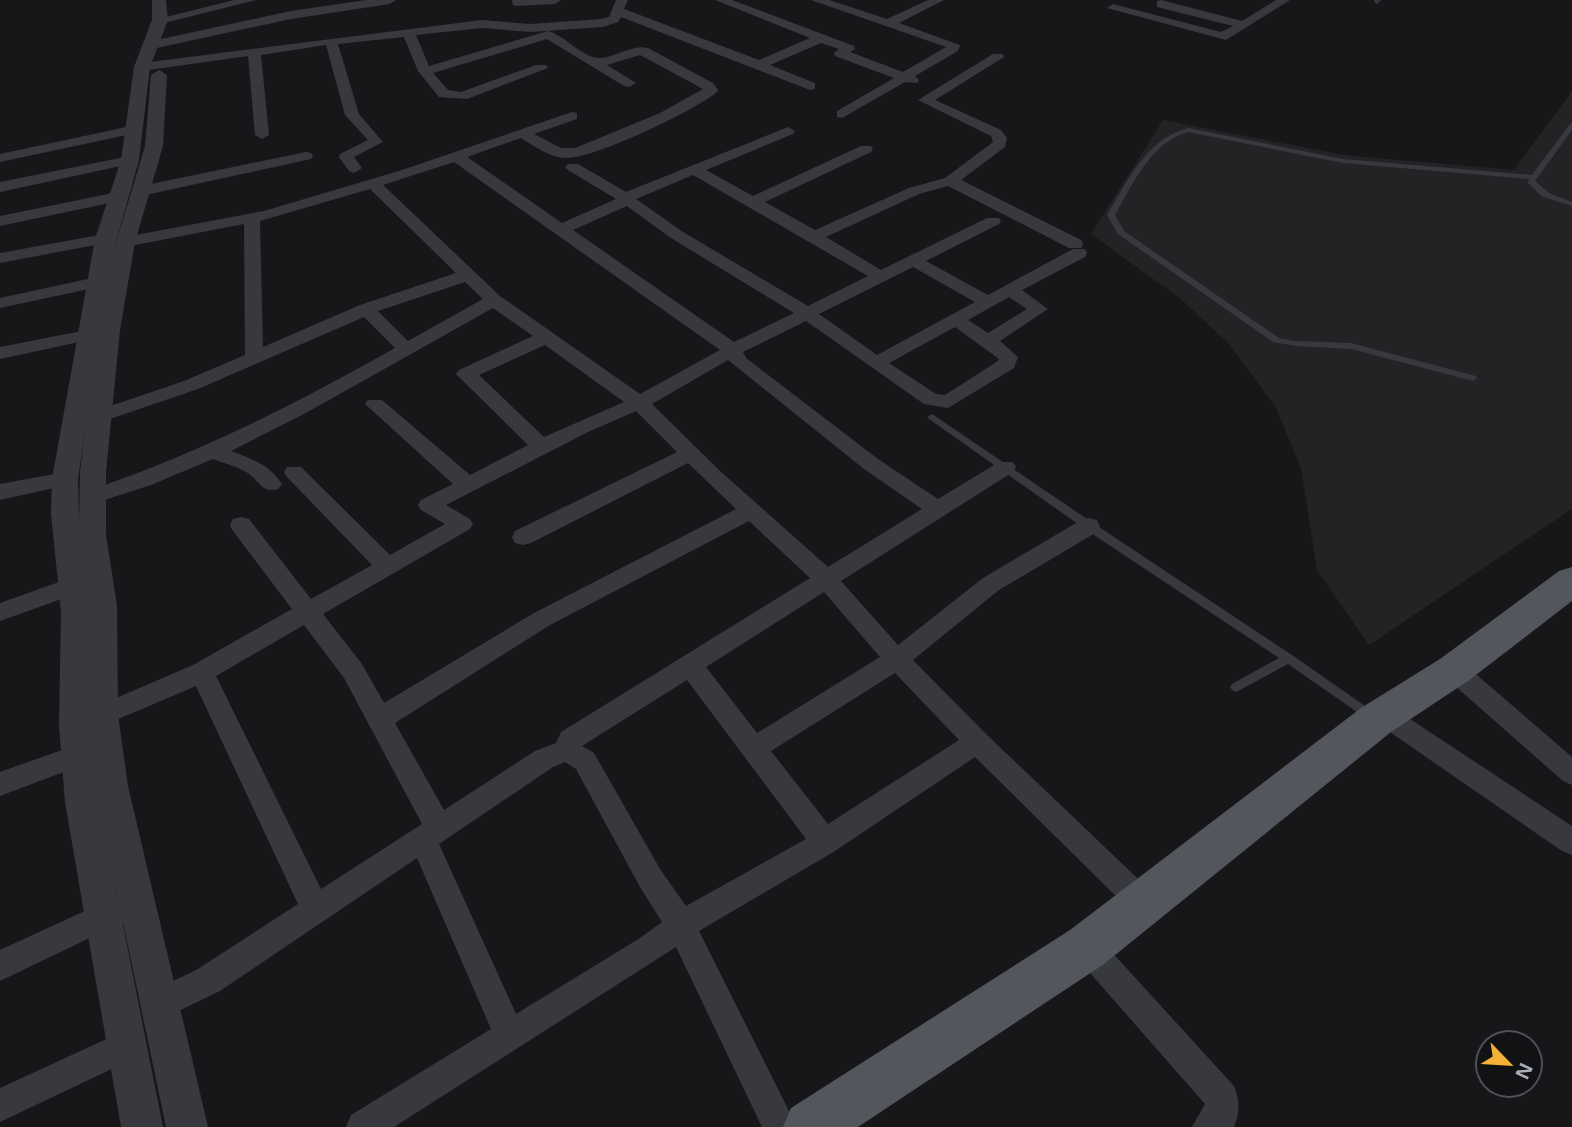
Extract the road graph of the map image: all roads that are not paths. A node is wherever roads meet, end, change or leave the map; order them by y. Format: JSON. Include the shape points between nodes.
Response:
{"nodes":[{"id":1,"x":159,"y":0,"type":"edge"},
{"id":2,"x":250,"y":0,"type":"edge"},
{"id":3,"x":390,"y":0,"type":"edge"},
{"id":4,"x":555,"y":0,"type":"edge"},
{"id":5,"x":721,"y":0,"type":"edge"},
{"id":6,"x":817,"y":0,"type":"edge"},
{"id":7,"x":911,"y":0,"type":"edge"},
{"id":8,"x":1284,"y":0,"type":"edge"},
{"id":9,"x":517,"y":1,"type":"edge"},
{"id":10,"x":934,"y":2,"type":"edge"},
{"id":11,"x":346,"y":3,"type":"edge"},
{"id":12,"x":1161,"y":4,"type":"dead end"},
{"id":13,"x":620,"y":6,"type":"edge"},
{"id":14,"x":1113,"y":8,"type":"dead end"},
{"id":15,"x":374,"y":19,"type":"junction"},
{"id":16,"x":160,"y":20,"type":"junction"},
{"id":17,"x":889,"y":23,"type":"junction"},
{"id":18,"x":1243,"y":25,"type":"junction"},
{"id":19,"x":520,"y":27,"type":"junction"},
{"id":20,"x":408,"y":32,"type":"junction"},
{"id":21,"x":822,"y":38,"type":"junction"},
{"id":22,"x":331,"y":41,"type":"junction"},
{"id":23,"x":254,"y":52,"type":"junction"},
{"id":24,"x":998,"y":57,"type":"dead end"},
{"id":25,"x":151,"y":59,"type":"junction"},
{"id":26,"x":591,"y":61,"type":"junction"},
{"id":27,"x":758,"y":65,"type":"junction"},
{"id":28,"x":541,"y":68,"type":"dead end"},
{"id":29,"x":425,"y":71,"type":"junction"},
{"id":30,"x":904,"y":77,"type":"junction"},
{"id":31,"x":629,"y":83,"type":"dead end"},
{"id":32,"x":810,"y":86,"type":"dead end"},
{"id":33,"x":941,"y":90,"type":"junction"},
{"id":34,"x":842,"y":114,"type":"dead end"},
{"id":35,"x":572,"y":116,"type":"dead end"},
{"id":36,"x":1572,"y":125,"type":"edge"},
{"id":37,"x":136,"y":129,"type":"junction"},
{"id":38,"x":788,"y":131,"type":"dead end"},
{"id":39,"x":522,"y":133,"type":"junction"},
{"id":40,"x":257,"y":136,"type":"joint"},
{"id":41,"x":866,"y":149,"type":"dead end"},
{"id":42,"x":306,"y":156,"type":"dead end"},
{"id":43,"x":456,"y":156,"type":"junction"},
{"id":44,"x":0,"y":158,"type":"edge"},
{"id":45,"x":130,"y":160,"type":"junction"},
{"id":46,"x":254,"y":167,"type":"junction"},
{"id":47,"x":573,"y":167,"type":"dead end"},
{"id":48,"x":354,"y":168,"type":"dead end"},
{"id":49,"x":693,"y":169,"type":"junction"},
{"id":50,"x":1532,"y":177,"type":"junction"},
{"id":51,"x":950,"y":181,"type":"junction"},
{"id":52,"x":372,"y":183,"type":"junction"},
{"id":53,"x":0,"y":187,"type":"edge"},
{"id":54,"x":129,"y":194,"type":"junction"},
{"id":55,"x":626,"y":200,"type":"junction"},
{"id":56,"x":753,"y":202,"type":"junction"},
{"id":57,"x":1572,"y":204,"type":"edge"},
{"id":58,"x":252,"y":218,"type":"junction"},
{"id":59,"x":0,"y":221,"type":"edge"},
{"id":60,"x":993,"y":221,"type":"dead end"},
{"id":61,"x":562,"y":229,"type":"junction"},
{"id":62,"x":814,"y":236,"type":"junction"},
{"id":63,"x":115,"y":240,"type":"junction"},
{"id":64,"x":1077,"y":249,"type":"joint"},
{"id":65,"x":0,"y":258,"type":"edge"},
{"id":66,"x":914,"y":261,"type":"junction"},
{"id":67,"x":468,"y":275,"type":"junction"},
{"id":68,"x":881,"y":277,"type":"junction"},
{"id":69,"x":97,"y":282,"type":"junction"},
{"id":70,"x":1010,"y":290,"type":"junction"},
{"id":71,"x":494,"y":300,"type":"junction"},
{"id":72,"x":989,"y":302,"type":"junction"},
{"id":73,"x":0,"y":303,"type":"edge"},
{"id":74,"x":366,"y":309,"type":"junction"},
{"id":75,"x":805,"y":312,"type":"junction"},
{"id":76,"x":957,"y":321,"type":"junction"},
{"id":77,"x":87,"y":335,"type":"junction"},
{"id":78,"x":546,"y":337,"type":"junction"},
{"id":79,"x":988,"y":341,"type":"junction"},
{"id":80,"x":405,"y":348,"type":"junction"},
{"id":81,"x":733,"y":349,"type":"junction"},
{"id":82,"x":0,"y":353,"type":"edge"},
{"id":83,"x":254,"y":358,"type":"junction"},
{"id":84,"x":876,"y":363,"type":"junction"},
{"id":85,"x":1473,"y":377,"type":"dead end"},
{"id":86,"x":639,"y":403,"type":"junction"},
{"id":87,"x":375,"y":404,"type":"dead end"},
{"id":88,"x":100,"y":416,"type":"junction"},
{"id":89,"x":932,"y":417,"type":"dead end"},
{"id":90,"x":542,"y":447,"type":"junction"},
{"id":91,"x":211,"y":451,"type":"junction"},
{"id":92,"x":690,"y":454,"type":"junction"},
{"id":93,"x":1006,"y":467,"type":"junction"},
{"id":94,"x":294,"y":472,"type":"dead end"},
{"id":95,"x":65,"y":479,"type":"junction"},
{"id":96,"x":271,"y":484,"type":"dead end"},
{"id":97,"x":467,"y":484,"type":"junction"},
{"id":98,"x":0,"y":491,"type":"edge"},
{"id":99,"x":92,"y":497,"type":"junction"},
{"id":100,"x":937,"y":509,"type":"junction"},
{"id":101,"x":752,"y":510,"type":"junction"},
{"id":102,"x":241,"y":526,"type":"dead end"},
{"id":103,"x":1089,"y":526,"type":"junction"},
{"id":104,"x":523,"y":537,"type":"dead end"},
{"id":105,"x":388,"y":567,"type":"junction"},
{"id":106,"x":825,"y":578,"type":"junction"},
{"id":107,"x":1572,"y":581,"type":"edge"},
{"id":108,"x":73,"y":586,"type":"junction"},
{"id":109,"x":0,"y":612,"type":"edge"},
{"id":110,"x":307,"y":613,"type":"junction"},
{"id":111,"x":1288,"y":658,"type":"junction"},
{"id":112,"x":897,"y":659,"type":"junction"},
{"id":113,"x":689,"y":664,"type":"junction"},
{"id":114,"x":1454,"y":670,"type":"junction"},
{"id":115,"x":202,"y":672,"type":"junction"},
{"id":116,"x":1236,"y":687,"type":"dead end"},
{"id":117,"x":102,"y":715,"type":"junction"},
{"id":118,"x":1379,"y":717,"type":"junction"},
{"id":119,"x":381,"y":718,"type":"junction"},
{"id":120,"x":977,"y":742,"type":"junction"},
{"id":121,"x":755,"y":748,"type":"junction"},
{"id":122,"x":567,"y":750,"type":"junction"},
{"id":123,"x":76,"y":756,"type":"junction"},
{"id":124,"x":1572,"y":772,"type":"edge"},
{"id":125,"x":0,"y":785,"type":"edge"},
{"id":126,"x":431,"y":833,"type":"junction"},
{"id":127,"x":825,"y":842,"type":"junction"},
{"id":128,"x":1572,"y":842,"type":"edge"},
{"id":129,"x":135,"y":901,"type":"junction"},
{"id":130,"x":1144,"y":904,"type":"junction"},
{"id":131,"x":316,"y":910,"type":"junction"},
{"id":132,"x":102,"y":917,"type":"junction"},
{"id":133,"x":681,"y":925,"type":"junction"},
{"id":134,"x":1087,"y":947,"type":"junction"},
{"id":135,"x":0,"y":966,"type":"edge"},
{"id":136,"x":160,"y":1004,"type":"junction"},
{"id":137,"x":509,"y":1034,"type":"junction"},
{"id":138,"x":126,"y":1046,"type":"junction"},
{"id":139,"x":0,"y":1105,"type":"edge"},
{"id":140,"x":142,"y":1127,"type":"edge"},
{"id":141,"x":187,"y":1127,"type":"edge"},
{"id":142,"x":363,"y":1127,"type":"edge"},
{"id":143,"x":780,"y":1127,"type":"edge"},
{"id":144,"x":810,"y":1127,"type":"edge"},
{"id":145,"x":1209,"y":1127,"type":"edge"}],
"edges":[{"from":1,"to":16,"type":"street"},
{"from":2,"to":16,"type":"street"},
{"from":3,"to":15,"type":"street"},
{"from":4,"to":9,"type":"street"},
{"from":5,"to":21,"type":"street"},
{"from":6,"to":17,"type":"street"},
{"from":7,"to":10,"type":"street"},
{"from":8,"to":18,"type":"street"},
{"from":9,"to":19,"type":"street"},
{"from":10,"to":17,"type":"street"},
{"from":11,"to":15,"type":"street"},
{"from":11,"to":25,"type":"street","via":[[272,14]]},
{"from":12,"to":18,"type":"street"},
{"from":13,"to":19,"type":"street","via":[[614,19],[603,23]]},
{"from":13,"to":27,"type":"street"},
{"from":14,"to":18,"type":"street","via":[[1216,36],[1226,36]]},
{"from":15,"to":20,"type":"street"},
{"from":15,"to":22,"type":"street"},
{"from":16,"to":25,"type":"street"},
{"from":17,"to":30,"type":"street","via":[[954,45]]},
{"from":19,"to":20,"type":"street","via":[[482,24]]},
{"from":20,"to":29,"type":"street"},
{"from":21,"to":27,"type":"street"},
{"from":21,"to":30,"type":"street"},
{"from":22,"to":23,"type":"street"},
{"from":22,"to":48,"type":"street","via":[[352,115],[376,142],[347,154]]},
{"from":23,"to":25,"type":"street"},
{"from":23,"to":40,"type":"street"},
{"from":24,"to":33,"type":"street"},
{"from":25,"to":37,"type":"street"},
{"from":25,"to":54,"type":"street","via":[[154,146]]},
{"from":26,"to":29,"type":"street","via":[[548,35]]},
{"from":26,"to":31,"type":"street"},
{"from":26,"to":39,"type":"street","via":[[639,50],[711,90],[639,128],[573,152],[558,152]]},
{"from":27,"to":32,"type":"street"},
{"from":28,"to":29,"type":"street","via":[[454,97],[444,94]]},
{"from":30,"to":33,"type":"street"},
{"from":30,"to":34,"type":"street"},
{"from":33,"to":51,"type":"street","via":[[925,100],[1000,138],[1000,144]]},
{"from":35,"to":39,"type":"street"},
{"from":36,"to":50,"type":"lane"},
{"from":37,"to":44,"type":"street"},
{"from":37,"to":45,"type":"street"},
{"from":38,"to":49,"type":"street"},
{"from":39,"to":43,"type":"street"},
{"from":40,"to":46,"type":"street"},
{"from":41,"to":56,"type":"street"},
{"from":42,"to":46,"type":"street"},
{"from":43,"to":52,"type":"street"},
{"from":43,"to":61,"type":"street"},
{"from":45,"to":53,"type":"street"},
{"from":45,"to":54,"type":"street"},
{"from":46,"to":54,"type":"street"},
{"from":47,"to":55,"type":"street"},
{"from":49,"to":55,"type":"street"},
{"from":49,"to":56,"type":"street"},
{"from":50,"to":57,"type":"lane","via":[[1542,193]]},
{"from":50,"to":85,"type":"lane","via":[[1343,161],[1182,131],[1161,141],[1111,215],[1121,232],[1276,340],[1304,346],[1350,346]]},
{"from":51,"to":62,"type":"street","via":[[914,191]]},
{"from":51,"to":64,"type":"street"},
{"from":52,"to":58,"type":"street"},
{"from":52,"to":67,"type":"street"},
{"from":54,"to":59,"type":"street"},
{"from":54,"to":63,"type":"street"},
{"from":55,"to":61,"type":"street"},
{"from":55,"to":75,"type":"street"},
{"from":56,"to":62,"type":"street"},
{"from":58,"to":63,"type":"street"},
{"from":58,"to":83,"type":"street"},
{"from":60,"to":66,"type":"street"},
{"from":61,"to":81,"type":"street"},
{"from":62,"to":68,"type":"street"},
{"from":63,"to":65,"type":"street"},
{"from":63,"to":69,"type":"street"},
{"from":63,"to":88,"type":"street"},
{"from":64,"to":70,"type":"street"},
{"from":66,"to":68,"type":"street"},
{"from":66,"to":72,"type":"street"},
{"from":67,"to":71,"type":"street"},
{"from":67,"to":74,"type":"street"},
{"from":68,"to":75,"type":"street"},
{"from":69,"to":73,"type":"street"},
{"from":69,"to":77,"type":"street"},
{"from":70,"to":72,"type":"street"},
{"from":70,"to":79,"type":"street","via":[[1039,309]]},
{"from":71,"to":78,"type":"street"},
{"from":71,"to":80,"type":"street"},
{"from":72,"to":76,"type":"street"},
{"from":74,"to":80,"type":"street"},
{"from":74,"to":83,"type":"street"},
{"from":75,"to":81,"type":"street"},
{"from":75,"to":84,"type":"street"},
{"from":76,"to":79,"type":"street"},
{"from":76,"to":84,"type":"street"},
{"from":77,"to":82,"type":"street"},
{"from":77,"to":95,"type":"street"},
{"from":78,"to":86,"type":"street"},
{"from":78,"to":90,"type":"street","via":[[466,374]]},
{"from":79,"to":84,"type":"street","via":[[1009,358],[1007,364],[948,402],[932,400]]},
{"from":80,"to":91,"type":"street"},
{"from":81,"to":86,"type":"street"},
{"from":81,"to":100,"type":"street","via":[[738,361]]},
{"from":83,"to":88,"type":"street"},
{"from":86,"to":90,"type":"street"},
{"from":86,"to":92,"type":"street"},
{"from":87,"to":97,"type":"street"},
{"from":88,"to":99,"type":"street"},
{"from":89,"to":93,"type":"lane"},
{"from":90,"to":97,"type":"street"},
{"from":91,"to":96,"type":"street","via":[[254,467]]},
{"from":91,"to":99,"type":"street","via":[[146,481]]},
{"from":92,"to":101,"type":"street"},
{"from":92,"to":104,"type":"street"},
{"from":93,"to":100,"type":"street"},
{"from":93,"to":103,"type":"lane"},
{"from":94,"to":105,"type":"street"},
{"from":95,"to":98,"type":"street"},
{"from":95,"to":108,"type":"street","via":[[64,514]]},
{"from":97,"to":105,"type":"street","via":[[429,505],[462,524]]},
{"from":99,"to":117,"type":"street","via":[[102,606]]},
{"from":100,"to":106,"type":"street"},
{"from":101,"to":106,"type":"street"},
{"from":101,"to":119,"type":"street","via":[[542,619]]},
{"from":102,"to":110,"type":"street"},
{"from":103,"to":111,"type":"lane"},
{"from":103,"to":112,"type":"street","via":[[991,583]]},
{"from":105,"to":110,"type":"street"},
{"from":106,"to":112,"type":"street"},
{"from":106,"to":113,"type":"street"},
{"from":107,"to":114,"type":"main road"},
{"from":108,"to":109,"type":"street"},
{"from":108,"to":123,"type":"street"},
{"from":110,"to":115,"type":"street"},
{"from":110,"to":119,"type":"street","via":[[353,671]]},
{"from":111,"to":116,"type":"lane"},
{"from":111,"to":118,"type":"lane"},
{"from":112,"to":120,"type":"street"},
{"from":112,"to":121,"type":"street"},
{"from":113,"to":121,"type":"street"},
{"from":113,"to":122,"type":"street","via":[[570,740]]},
{"from":114,"to":118,"type":"main road"},
{"from":114,"to":124,"type":"street"},
{"from":115,"to":117,"type":"street"},
{"from":115,"to":131,"type":"street"},
{"from":117,"to":129,"type":"street","via":[[111,786]]},
{"from":118,"to":128,"type":"street"},
{"from":118,"to":130,"type":"main road"},
{"from":119,"to":126,"type":"street"},
{"from":120,"to":127,"type":"street"},
{"from":120,"to":130,"type":"street"},
{"from":121,"to":127,"type":"street"},
{"from":122,"to":126,"type":"street","via":[[544,758]]},
{"from":122,"to":133,"type":"street","via":[[585,761]]},
{"from":123,"to":125,"type":"street"},
{"from":123,"to":132,"type":"street"},
{"from":126,"to":131,"type":"street"},
{"from":126,"to":137,"type":"street"},
{"from":127,"to":133,"type":"street"},
{"from":129,"to":132,"type":"street"},
{"from":129,"to":136,"type":"street"},
{"from":130,"to":134,"type":"main road"},
{"from":131,"to":136,"type":"street","via":[[209,981]]},
{"from":132,"to":135,"type":"street"},
{"from":132,"to":138,"type":"street"},
{"from":133,"to":137,"type":"street"},
{"from":133,"to":143,"type":"street"},
{"from":134,"to":144,"type":"main road"},
{"from":134,"to":145,"type":"street","via":[[1222,1098],[1222,1116]]},
{"from":136,"to":141,"type":"street"},
{"from":137,"to":142,"type":"street"},
{"from":138,"to":139,"type":"street"},
{"from":138,"to":140,"type":"street"}]}
